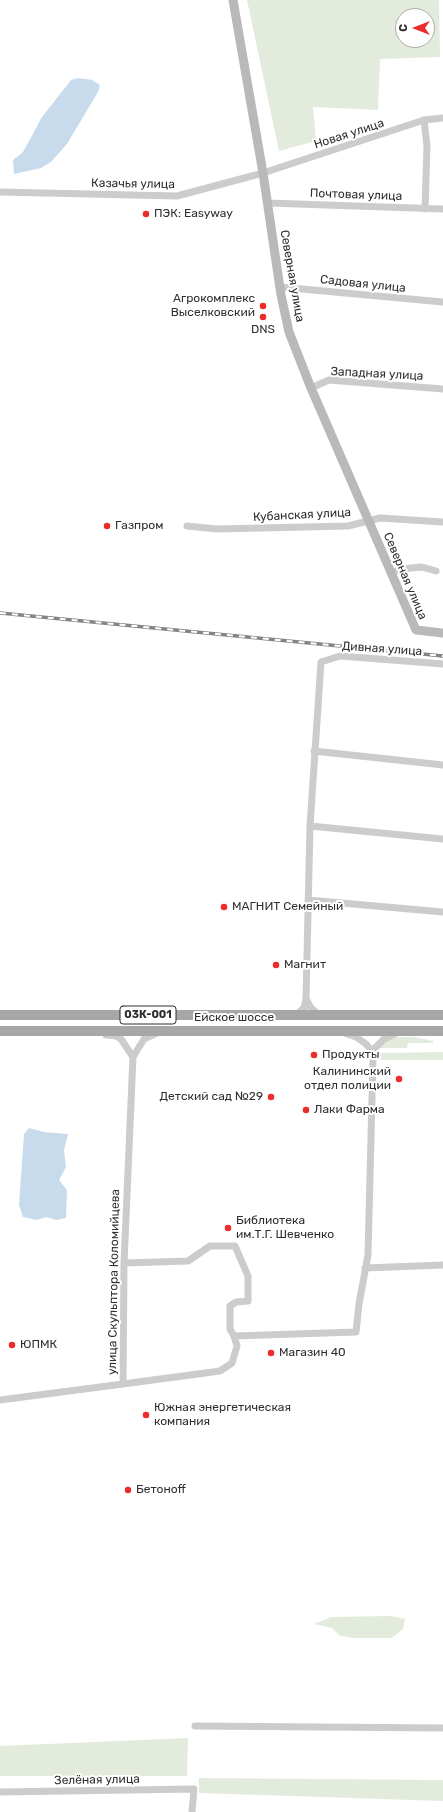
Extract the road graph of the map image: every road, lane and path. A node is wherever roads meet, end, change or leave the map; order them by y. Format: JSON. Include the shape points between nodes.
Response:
{"nodes":[{"id":1,"x":233,"y":0,"type":"edge"},
{"id":2,"x":443,"y":118,"type":"edge"},
{"id":3,"x":424,"y":120,"type":"junction"},
{"id":4,"x":263,"y":173,"type":"junction"},
{"id":5,"x":0,"y":192,"type":"edge"},
{"id":6,"x":268,"y":203,"type":"junction"},
{"id":7,"x":425,"y":209,"type":"junction"},
{"id":8,"x":443,"y":209,"type":"edge"},
{"id":9,"x":280,"y":287,"type":"junction"},
{"id":10,"x":443,"y":302,"type":"edge"},
{"id":11,"x":310,"y":388,"type":"junction"},
{"id":12,"x":443,"y":389,"type":"edge"},
{"id":13,"x":368,"y":520,"type":"junction"},
{"id":14,"x":443,"y":522,"type":"edge"},
{"id":15,"x":186,"y":526,"type":"dead end"},
{"id":16,"x":436,"y":571,"type":"dead end"},
{"id":17,"x":391,"y":573,"type":"junction"},
{"id":18,"x":443,"y":633,"type":"edge"},
{"id":19,"x":443,"y":664,"type":"edge"},
{"id":20,"x":314,"y":751,"type":"junction"},
{"id":21,"x":443,"y":765,"type":"edge"},
{"id":22,"x":310,"y":826,"type":"junction"},
{"id":23,"x":443,"y":839,"type":"edge"},
{"id":24,"x":308,"y":900,"type":"junction"},
{"id":25,"x":443,"y":912,"type":"edge"},
{"id":26,"x":306,"y":998,"type":"junction"},
{"id":27,"x":0,"y":1015,"type":"edge"},
{"id":28,"x":443,"y":1015,"type":"edge"},
{"id":29,"x":296,"y":1016,"type":"junction"},
{"id":30,"x":320,"y":1016,"type":"junction"},
{"id":31,"x":0,"y":1031,"type":"edge"},
{"id":32,"x":84,"y":1031,"type":"junction"},
{"id":33,"x":163,"y":1031,"type":"junction"},
{"id":34,"x":319,"y":1031,"type":"junction"},
{"id":35,"x":400,"y":1031,"type":"junction"},
{"id":36,"x":443,"y":1031,"type":"edge"},
{"id":37,"x":372,"y":1051,"type":"junction"},
{"id":38,"x":133,"y":1057,"type":"junction"},
{"id":39,"x":124,"y":1263,"type":"junction"},
{"id":40,"x":443,"y":1265,"type":"edge"},
{"id":41,"x":365,"y":1268,"type":"junction"},
{"id":42,"x":234,"y":1336,"type":"junction"},
{"id":43,"x":124,"y":1384,"type":"junction"},
{"id":44,"x":0,"y":1400,"type":"edge"},
{"id":45,"x":195,"y":1726,"type":"dead end"},
{"id":46,"x":443,"y":1728,"type":"edge"},
{"id":47,"x":0,"y":1792,"type":"edge"},
{"id":48,"x":192,"y":1812,"type":"edge"}],
"edges":[{"from":1,"to":4,"type":"street","name":"Северная улица"},
{"from":2,"to":3,"type":"street","name":"Новая улица"},
{"from":3,"to":4,"type":"street","name":"Новая улица"},
{"from":3,"to":7,"type":"street","via":[[427,146]]},
{"from":4,"to":5,"type":"street","name":"Казачья улица","via":[[171,196]]},
{"from":4,"to":6,"type":"street","name":"Северная улица"},
{"from":6,"to":7,"type":"street","name":"Почтовая улица"},
{"from":6,"to":9,"type":"street","name":"Северная улица"},
{"from":7,"to":8,"type":"street","name":"Почтовая улица"},
{"from":9,"to":10,"type":"street","name":"Садовая улица"},
{"from":9,"to":11,"type":"street","name":"Северная улица","via":[[289,332]]},
{"from":11,"to":12,"type":"street","name":"Западная улица","via":[[329,380]]},
{"from":11,"to":13,"type":"street","name":"Северная улица"},
{"from":13,"to":14,"type":"street","name":"Кубанская улица","via":[[380,518]]},
{"from":13,"to":15,"type":"street","name":"Кубанская улица","via":[[348,526],[217,530]]},
{"from":13,"to":17,"type":"street","name":"Северная улица"},
{"from":16,"to":17,"type":"street","via":[[422,567],[401,569]]},
{"from":17,"to":18,"type":"street","name":"Северная улица","via":[[416,630]]},
{"from":19,"to":20,"type":"street","name":"Дивная улица","via":[[340,656],[321,662]]},
{"from":20,"to":21,"type":"street"},
{"from":20,"to":22,"type":"street"},
{"from":22,"to":23,"type":"street"},
{"from":22,"to":24,"type":"street"},
{"from":24,"to":25,"type":"street"},
{"from":24,"to":26,"type":"street"},
{"from":26,"to":29,"type":"street","via":[[304,1008]]},
{"from":26,"to":30,"type":"street","via":[[311,1008]]},
{"from":27,"to":29,"type":"main road","name":"Ейское шоссе","number":"03К-001"},
{"from":28,"to":30,"type":"main road","name":"Ейское шоссе","number":"03К-001"},
{"from":29,"to":30,"type":"main road","name":"Ейское шоссе","number":"03К-001"},
{"from":31,"to":32,"type":"main road","name":"Ейское шоссе","number":"03К-001"},
{"from":32,"to":33,"type":"main road","name":"Ейское шоссе","number":"03К-001"},
{"from":32,"to":38,"type":"street","via":[[87,1035],[116,1036]]},
{"from":33,"to":34,"type":"main road","name":"Ейское шоссе","number":"03К-001"},
{"from":33,"to":38,"type":"street","via":[[144,1039]]},
{"from":34,"to":35,"type":"main road","name":"Ейское шоссе","number":"03К-001"},
{"from":34,"to":37,"type":"street","via":[[326,1034],[350,1034],[362,1040]]},
{"from":35,"to":36,"type":"main road","name":"Ейское шоссе","number":"03К-001"},
{"from":35,"to":37,"type":"street","via":[[384,1039]]},
{"from":37,"to":41,"type":"street","via":[[370,1206]]},
{"from":38,"to":39,"type":"street","name":"улица Скульптора Коломийцева"},
{"from":39,"to":42,"type":"street","via":[[188,1261],[210,1246],[235,1246],[248,1276],[248,1301],[236,1302],[230,1306],[230,1329]]},
{"from":39,"to":43,"type":"street","name":"улица Скульптора Коломийцева"},
{"from":40,"to":41,"type":"street"},
{"from":41,"to":42,"type":"street","via":[[356,1332]]},
{"from":42,"to":43,"type":"street","via":[[237,1346],[232,1363],[220,1371]]},
{"from":43,"to":44,"type":"street","name":"улица Скульптора Коломийцева"},
{"from":45,"to":46,"type":"street"},
{"from":47,"to":48,"type":"street","name":"Зелёная улица","via":[[194,1789]]}]}
